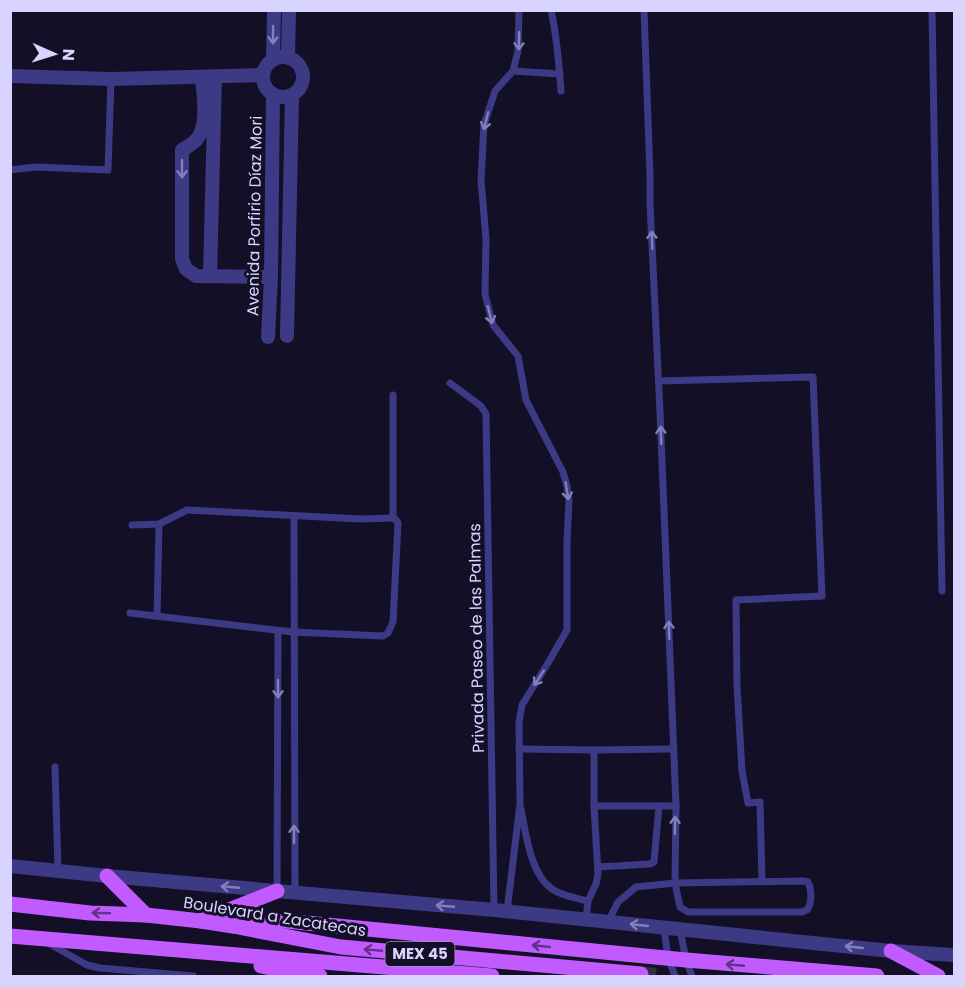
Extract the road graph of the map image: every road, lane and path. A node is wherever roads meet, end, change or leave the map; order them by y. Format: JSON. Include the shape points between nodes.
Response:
{"nodes":[{"id":1,"x":274,"y":10,"type":"edge"},
{"id":2,"x":289,"y":10,"type":"edge"},
{"id":3,"x":519,"y":10,"type":"edge"},
{"id":4,"x":550,"y":10,"type":"edge"},
{"id":5,"x":644,"y":10,"type":"edge"},
{"id":6,"x":932,"y":10,"type":"edge"},
{"id":7,"x":288,"y":57,"type":"junction"},
{"id":8,"x":273,"y":59,"type":"junction"},
{"id":9,"x":513,"y":71,"type":"junction"},
{"id":10,"x":560,"y":74,"type":"junction"},
{"id":11,"x":262,"y":75,"type":"junction"},
{"id":12,"x":10,"y":76,"type":"edge"},
{"id":13,"x":208,"y":77,"type":"junction"},
{"id":14,"x":111,"y":79,"type":"junction"},
{"id":15,"x":561,"y":91,"type":"dead end"},
{"id":16,"x":273,"y":94,"type":"junction"},
{"id":17,"x":292,"y":95,"type":"junction"},
{"id":18,"x":10,"y":170,"type":"edge"},
{"id":19,"x":210,"y":276,"type":"junction"},
{"id":20,"x":271,"y":277,"type":"junction"},
{"id":21,"x":287,"y":336,"type":"dead end"},
{"id":22,"x":268,"y":338,"type":"dead end"},
{"id":23,"x":659,"y":381,"type":"junction"},
{"id":24,"x":450,"y":383,"type":"dead end"},
{"id":25,"x":393,"y":395,"type":"dead end"},
{"id":26,"x":294,"y":516,"type":"junction"},
{"id":27,"x":393,"y":518,"type":"junction"},
{"id":28,"x":132,"y":525,"type":"dead end"},
{"id":29,"x":159,"y":525,"type":"junction"},
{"id":30,"x":942,"y":591,"type":"dead end"},
{"id":31,"x":130,"y":613,"type":"dead end"},
{"id":32,"x":157,"y":616,"type":"junction"},
{"id":33,"x":278,"y":631,"type":"junction"},
{"id":34,"x":293,"y":633,"type":"junction"},
{"id":35,"x":519,"y":749,"type":"junction"},
{"id":36,"x":594,"y":750,"type":"junction"},
{"id":37,"x":674,"y":750,"type":"junction"},
{"id":38,"x":278,"y":758,"type":"junction"},
{"id":39,"x":294,"y":758,"type":"junction"},
{"id":40,"x":55,"y":767,"type":"dead end"},
{"id":41,"x":520,"y":804,"type":"junction"},
{"id":42,"x":594,"y":806,"type":"junction"},
{"id":43,"x":659,"y":806,"type":"junction"},
{"id":44,"x":675,"y":806,"type":"junction"},
{"id":45,"x":10,"y":866,"type":"edge"},
{"id":46,"x":598,"y":867,"type":"junction"},
{"id":47,"x":58,"y":870,"type":"junction"},
{"id":48,"x":107,"y":876,"type":"junction"},
{"id":49,"x":762,"y":881,"type":"junction"},
{"id":50,"x":675,"y":884,"type":"junction"},
{"id":51,"x":277,"y":891,"type":"junction"},
{"id":52,"x":295,"y":892,"type":"junction"},
{"id":53,"x":588,"y":901,"type":"junction"},
{"id":54,"x":10,"y":904,"type":"edge"},
{"id":55,"x":500,"y":910,"type":"junction"},
{"id":56,"x":146,"y":915,"type":"junction"},
{"id":57,"x":586,"y":920,"type":"junction"},
{"id":58,"x":201,"y":921,"type":"junction"},
{"id":59,"x":608,"y":922,"type":"junction"},
{"id":60,"x":233,"y":926,"type":"junction"},
{"id":61,"x":664,"y":928,"type":"junction"},
{"id":62,"x":680,"y":930,"type":"junction"},
{"id":63,"x":10,"y":936,"type":"edge"},
{"id":64,"x":41,"y":939,"type":"junction"},
{"id":65,"x":891,"y":951,"type":"junction"},
{"id":66,"x":190,"y":952,"type":"junction"},
{"id":67,"x":954,"y":955,"type":"edge"},
{"id":68,"x":668,"y":958,"type":"junction"},
{"id":69,"x":686,"y":960,"type":"junction"},
{"id":70,"x":641,"y":974,"type":"dead end"},
{"id":71,"x":297,"y":975,"type":"edge"},
{"id":72,"x":185,"y":976,"type":"edge"},
{"id":73,"x":193,"y":976,"type":"edge"},
{"id":74,"x":320,"y":976,"type":"edge"},
{"id":75,"x":492,"y":976,"type":"edge"},
{"id":76,"x":675,"y":976,"type":"edge"},
{"id":77,"x":692,"y":976,"type":"edge"},
{"id":78,"x":877,"y":976,"type":"edge"},
{"id":79,"x":938,"y":976,"type":"edge"}],
"edges":[{"from":1,"to":8,"type":"street","one_way":true},
{"from":2,"to":7,"type":"street"},
{"from":3,"to":9,"type":"lane","one_way":true,"via":[[518,51]]},
{"from":4,"to":10,"type":"lane"},
{"from":23,"to":5,"type":"lane","one_way":true},
{"from":6,"to":30,"type":"lane"},
{"from":7,"to":8,"type":"street"},
{"from":7,"to":17,"type":"street","via":[[298,64],[303,75]]},
{"from":8,"to":11,"type":"street"},
{"from":9,"to":10,"type":"lane"},
{"from":9,"to":35,"type":"lane","one_way":true,"via":[[495,90],[484,125],[481,180],[485,294],[493,325],[518,356],[526,400],[563,472],[569,501],[567,630],[522,705]]},
{"from":10,"to":15,"type":"lane"},
{"from":11,"to":13,"type":"street"},
{"from":11,"to":16,"type":"street","name":"Avenida Porfirio Díaz Mori"},
{"from":12,"to":14,"type":"street"},
{"from":13,"to":14,"type":"street"},
{"from":13,"to":19,"type":"street"},
{"from":13,"to":19,"type":"street","one_way":true,"via":[[201,131],[182,150],[182,260],[196,276]]},
{"from":14,"to":18,"type":"lane","via":[[108,170]]},
{"from":16,"to":17,"type":"street","name":"Avenida Porfirio Díaz Mori"},
{"from":16,"to":20,"type":"street","name":"Avenida Porfirio Díaz Mori"},
{"from":17,"to":21,"type":"street"},
{"from":19,"to":20,"type":"street"},
{"from":20,"to":22,"type":"street","name":"Avenida Porfirio Díaz Mori"},
{"from":37,"to":23,"type":"lane","one_way":true},
{"from":23,"to":49,"type":"lane","via":[[813,378],[822,596],[736,600],[742,771],[748,803],[760,802]]},
{"from":24,"to":55,"type":"lane","name":"Privada Paseo de las Palmas","via":[[486,414]]},
{"from":25,"to":27,"type":"lane"},
{"from":26,"to":27,"type":"lane"},
{"from":26,"to":29,"type":"lane","via":[[187,510]]},
{"from":26,"to":34,"type":"lane"},
{"from":27,"to":34,"type":"lane","via":[[398,523],[393,622],[388,633]]},
{"from":28,"to":29,"type":"lane"},
{"from":29,"to":32,"type":"lane"},
{"from":31,"to":32,"type":"lane"},
{"from":32,"to":33,"type":"lane"},
{"from":33,"to":34,"type":"lane"},
{"from":33,"to":38,"type":"lane","one_way":true},
{"from":34,"to":39,"type":"lane"},
{"from":35,"to":36,"type":"lane"},
{"from":35,"to":41,"type":"lane"},
{"from":36,"to":37,"type":"lane"},
{"from":36,"to":42,"type":"lane"},
{"from":37,"to":44,"type":"lane"},
{"from":38,"to":39,"type":"lane"},
{"from":38,"to":51,"type":"lane"},
{"from":52,"to":39,"type":"lane","one_way":true},
{"from":40,"to":47,"type":"lane"},
{"from":41,"to":53,"type":"lane","via":[[540,877],[550,888]]},
{"from":41,"to":55,"type":"lane"},
{"from":42,"to":43,"type":"lane"},
{"from":42,"to":46,"type":"lane"},
{"from":43,"to":44,"type":"lane"},
{"from":43,"to":46,"type":"lane","via":[[654,862]]},
{"from":50,"to":44,"type":"lane","one_way":true},
{"from":45,"to":47,"type":"street"},
{"from":46,"to":53,"type":"lane"},
{"from":47,"to":48,"type":"street"},
{"from":51,"to":48,"type":"street","one_way":true},
{"from":48,"to":56,"type":"main road"},
{"from":49,"to":50,"type":"lane"},
{"from":49,"to":50,"type":"lane","via":[[808,882],[810,906],[791,912],[688,912],[680,907]]},
{"from":50,"to":59,"type":"lane","via":[[636,887],[618,902]]},
{"from":51,"to":52,"type":"street"},
{"from":51,"to":58,"type":"main road"},
{"from":55,"to":52,"type":"street","one_way":true},
{"from":53,"to":57,"type":"lane"},
{"from":56,"to":54,"type":"main road","name":"Boulevard a Zacatecas","number":"MEX 45","one_way":true},
{"from":55,"to":57,"type":"street"},
{"from":56,"to":58,"type":"main road","name":"Boulevard a Zacatecas","number":"MEX 45"},
{"from":57,"to":59,"type":"street"},
{"from":58,"to":60,"type":"main road","name":"Boulevard a Zacatecas","number":"MEX 45"},
{"from":61,"to":59,"type":"street","one_way":true},
{"from":68,"to":60,"type":"main road","one_way":true,"via":[[286,921]]},
{"from":70,"to":60,"type":"main road","name":"Boulevard a Zacatecas","number":"MEX 45","one_way":true,"via":[[341,947]]},
{"from":61,"to":62,"type":"street"},
{"from":61,"to":68,"type":"lane"},
{"from":65,"to":62,"type":"street","one_way":true},
{"from":62,"to":69,"type":"lane"},
{"from":63,"to":64,"type":"main road","number":"MEX 45"},
{"from":64,"to":66,"type":"main road","number":"MEX 45"},
{"from":64,"to":72,"type":"lane","via":[[87,965]]},
{"from":65,"to":67,"type":"street"},
{"from":65,"to":79,"type":"main road"},
{"from":66,"to":71,"type":"main road"},
{"from":66,"to":75,"type":"main road","number":"MEX 45"},
{"from":68,"to":69,"type":"main road"},
{"from":68,"to":76,"type":"lane"},
{"from":69,"to":77,"type":"lane"},
{"from":78,"to":69,"type":"main road","one_way":true},
{"from":71,"to":74,"type":"main road"},
{"from":72,"to":73,"type":"lane"}]}
